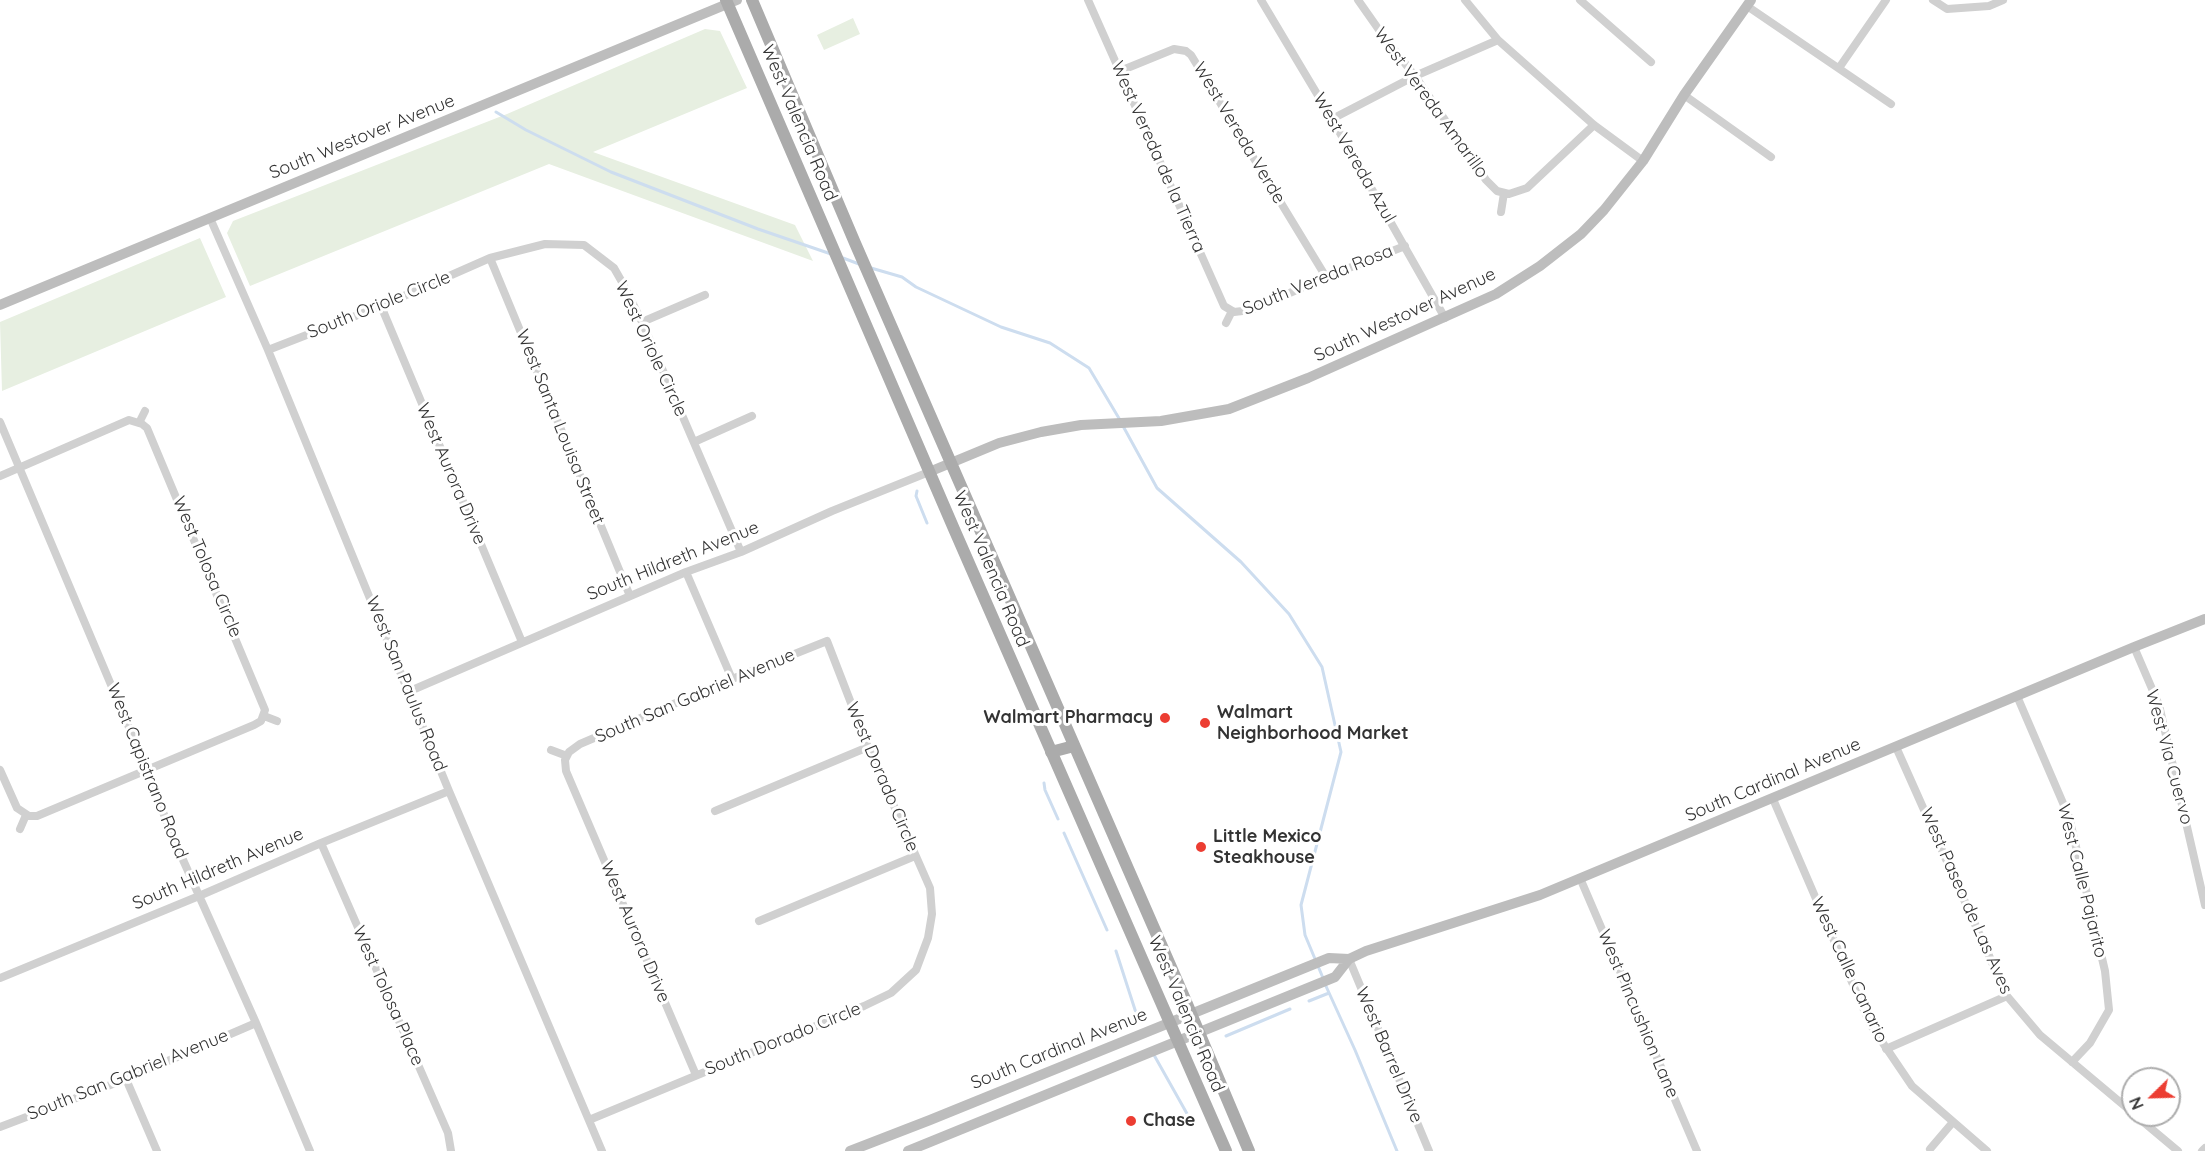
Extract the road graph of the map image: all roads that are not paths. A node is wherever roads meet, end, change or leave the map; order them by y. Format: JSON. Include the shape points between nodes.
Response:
{"nodes":[{"id":1,"x":752,"y":0,"type":"edge"},
{"id":2,"x":1088,"y":0,"type":"edge"},
{"id":3,"x":1261,"y":0,"type":"edge"},
{"id":4,"x":1358,"y":0,"type":"edge"},
{"id":5,"x":1465,"y":0,"type":"edge"},
{"id":6,"x":1580,"y":0,"type":"edge"},
{"id":7,"x":1886,"y":0,"type":"edge"},
{"id":8,"x":1933,"y":0,"type":"edge"},
{"id":9,"x":2004,"y":0,"type":"edge"},
{"id":10,"x":730,"y":1,"type":"edge"},
{"id":11,"x":1749,"y":3,"type":"edge"},
{"id":12,"x":1498,"y":40,"type":"junction"},
{"id":13,"x":1651,"y":62,"type":"dead end"},
{"id":14,"x":1839,"y":68,"type":"junction"},
{"id":15,"x":1120,"y":71,"type":"junction"},
{"id":16,"x":1415,"y":76,"type":"junction"},
{"id":17,"x":1684,"y":94,"type":"junction"},
{"id":18,"x":1891,"y":104,"type":"dead end"},
{"id":19,"x":1332,"y":119,"type":"junction"},
{"id":20,"x":1594,"y":125,"type":"junction"},
{"id":21,"x":1771,"y":157,"type":"dead end"},
{"id":22,"x":1643,"y":161,"type":"junction"},
{"id":23,"x":1504,"y":193,"type":"junction"},
{"id":24,"x":1501,"y":212,"type":"dead end"},
{"id":25,"x":210,"y":218,"type":"junction"},
{"id":26,"x":1405,"y":246,"type":"junction"},
{"id":27,"x":490,"y":258,"type":"junction"},
{"id":28,"x":1326,"y":277,"type":"junction"},
{"id":29,"x":705,"y":295,"type":"dead end"},
{"id":30,"x":0,"y":305,"type":"edge"},
{"id":31,"x":381,"y":306,"type":"junction"},
{"id":32,"x":1232,"y":311,"type":"junction"},
{"id":33,"x":1445,"y":318,"type":"junction"},
{"id":34,"x":642,"y":322,"type":"junction"},
{"id":35,"x":1226,"y":323,"type":"dead end"},
{"id":36,"x":268,"y":350,"type":"junction"},
{"id":37,"x":145,"y":411,"type":"dead end"},
{"id":38,"x":752,"y":416,"type":"dead end"},
{"id":39,"x":0,"y":422,"type":"edge"},
{"id":40,"x":139,"y":423,"type":"junction"},
{"id":41,"x":694,"y":442,"type":"junction"},
{"id":42,"x":950,"y":463,"type":"junction"},
{"id":43,"x":20,"y":468,"type":"junction"},
{"id":44,"x":929,"y":472,"type":"junction"},
{"id":45,"x":0,"y":476,"type":"edge"},
{"id":46,"x":741,"y":552,"type":"junction"},
{"id":47,"x":686,"y":572,"type":"junction"},
{"id":48,"x":630,"y":596,"type":"junction"},
{"id":49,"x":2205,"y":619,"type":"edge"},
{"id":50,"x":826,"y":641,"type":"joint"},
{"id":51,"x":522,"y":642,"type":"junction"},
{"id":52,"x":2134,"y":647,"type":"junction"},
{"id":53,"x":732,"y":679,"type":"junction"},
{"id":54,"x":410,"y":691,"type":"junction"},
{"id":55,"x":2017,"y":696,"type":"junction"},
{"id":56,"x":264,"y":716,"type":"junction"},
{"id":57,"x":277,"y":721,"type":"dead end"},
{"id":58,"x":1074,"y":746,"type":"junction"},
{"id":59,"x":868,"y":747,"type":"junction"},
{"id":60,"x":1896,"y":747,"type":"junction"},
{"id":61,"x":551,"y":750,"type":"dead end"},
{"id":62,"x":1051,"y":752,"type":"junction"},
{"id":63,"x":567,"y":756,"type":"junction"},
{"id":64,"x":0,"y":770,"type":"edge"},
{"id":65,"x":147,"y":770,"type":"junction"},
{"id":66,"x":449,"y":791,"type":"junction"},
{"id":67,"x":1773,"y":799,"type":"junction"},
{"id":68,"x":715,"y":811,"type":"dead end"},
{"id":69,"x":26,"y":815,"type":"junction"},
{"id":70,"x":20,"y":828,"type":"dead end"},
{"id":71,"x":321,"y":843,"type":"junction"},
{"id":72,"x":915,"y":856,"type":"junction"},
{"id":73,"x":1580,"y":878,"type":"junction"},
{"id":74,"x":199,"y":896,"type":"junction"},
{"id":75,"x":2205,"y":905,"type":"edge"},
{"id":76,"x":932,"y":914,"type":"joint"},
{"id":77,"x":759,"y":921,"type":"dead end"},
{"id":78,"x":1349,"y":959,"type":"junction"},
{"id":79,"x":0,"y":978,"type":"edge"},
{"id":80,"x":2007,"y":996,"type":"junction"},
{"id":81,"x":1191,"y":1013,"type":"junction"},
{"id":82,"x":1170,"y":1022,"type":"junction"},
{"id":83,"x":256,"y":1023,"type":"junction"},
{"id":84,"x":1198,"y":1032,"type":"junction"},
{"id":85,"x":1178,"y":1041,"type":"junction"},
{"id":86,"x":1886,"y":1049,"type":"junction"},
{"id":87,"x":2072,"y":1062,"type":"junction"},
{"id":88,"x":696,"y":1075,"type":"junction"},
{"id":89,"x":126,"y":1079,"type":"junction"},
{"id":90,"x":2121,"y":1103,"type":"edge"},
{"id":91,"x":589,"y":1120,"type":"junction"},
{"id":92,"x":1953,"y":1122,"type":"junction"},
{"id":93,"x":0,"y":1127,"type":"edge"},
{"id":94,"x":2149,"y":1127,"type":"edge"},
{"id":95,"x":1930,"y":1149,"type":"dead end"},
{"id":96,"x":157,"y":1151,"type":"edge"},
{"id":97,"x":310,"y":1151,"type":"edge"},
{"id":98,"x":451,"y":1151,"type":"edge"},
{"id":99,"x":602,"y":1151,"type":"edge"},
{"id":100,"x":850,"y":1151,"type":"edge"},
{"id":101,"x":908,"y":1151,"type":"edge"},
{"id":102,"x":1226,"y":1151,"type":"edge"},
{"id":103,"x":1249,"y":1151,"type":"edge"},
{"id":104,"x":1430,"y":1151,"type":"edge"},
{"id":105,"x":1697,"y":1151,"type":"edge"},
{"id":106,"x":1987,"y":1151,"type":"edge"},
{"id":107,"x":2178,"y":1151,"type":"edge"}],
"edges":[{"from":1,"to":42,"type":"main road","name":"West Valencia Road"},
{"from":2,"to":15,"type":"street","name":"West Vereda de la Tierra"},
{"from":3,"to":19,"type":"street","name":"West Vereda Azul"},
{"from":4,"to":16,"type":"street","name":"West Vereda Amarillo"},
{"from":5,"to":12,"type":"street"},
{"from":6,"to":13,"type":"street"},
{"from":7,"to":14,"type":"street"},
{"from":8,"to":9,"type":"street","via":[[1947,9],[1989,6]]},
{"from":10,"to":25,"type":"main road","name":"South Westover Avenue"},
{"from":10,"to":44,"type":"main road","name":"West Valencia Road"},
{"from":11,"to":14,"type":"street"},
{"from":11,"to":17,"type":"main road","name":"South Westover Avenue"},
{"from":12,"to":16,"type":"street"},
{"from":12,"to":20,"type":"street"},
{"from":14,"to":18,"type":"street"},
{"from":15,"to":28,"type":"street","name":"West Vereda Verde","via":[[1174,49],[1191,55]]},
{"from":15,"to":32,"type":"street","name":"West Vereda de la Tierra","via":[[1221,302]]},
{"from":16,"to":19,"type":"street"},
{"from":16,"to":23,"type":"street","name":"West Vereda Amarillo","via":[[1486,180]]},
{"from":17,"to":21,"type":"street"},
{"from":17,"to":22,"type":"main road","name":"South Westover Avenue"},
{"from":19,"to":26,"type":"street","name":"West Vereda Azul"},
{"from":20,"to":22,"type":"street"},
{"from":20,"to":23,"type":"street","name":"West Vereda Amarillo","via":[[1527,188]]},
{"from":22,"to":33,"type":"main road","name":"South Westover Avenue","via":[[1581,234],[1496,294]]},
{"from":23,"to":24,"type":"street"},
{"from":25,"to":30,"type":"main road","name":"South Westover Avenue"},
{"from":25,"to":36,"type":"street","name":"West San Paulus Road"},
{"from":26,"to":28,"type":"street","name":"South Vereda Rosa"},
{"from":26,"to":33,"type":"street","name":"West Vereda Azul"},
{"from":27,"to":31,"type":"street","name":"South Oriole Circle"},
{"from":27,"to":34,"type":"street","name":"West Oriole Circle","via":[[545,244],[584,245],[614,268]]},
{"from":27,"to":48,"type":"street","name":"West Santa Louisa Street"},
{"from":28,"to":32,"type":"street","name":"South Vereda Rosa","via":[[1251,310]]},
{"from":29,"to":34,"type":"street"},
{"from":31,"to":36,"type":"street","name":"South Oriole Circle"},
{"from":31,"to":51,"type":"street","name":"West Aurora Drive"},
{"from":32,"to":35,"type":"street"},
{"from":33,"to":42,"type":"main road","name":"South Westover Avenue","via":[[1247,403],[1197,416],[1041,432],[999,443]]},
{"from":34,"to":41,"type":"street","name":"West Oriole Circle"},
{"from":36,"to":54,"type":"street","name":"West San Paulus Road"},
{"from":37,"to":40,"type":"street"},
{"from":38,"to":41,"type":"street"},
{"from":39,"to":43,"type":"street","name":"West Capistrano Road"},
{"from":40,"to":43,"type":"street","via":[[129,420]]},
{"from":40,"to":56,"type":"street","name":"West Tolosa Circle","via":[[151,433],[264,704]]},
{"from":41,"to":46,"type":"street","name":"West Oriole Circle"},
{"from":42,"to":44,"type":"main road","name":"South Hildreth Avenue"},
{"from":42,"to":58,"type":"main road","name":"West Valencia Road"},
{"from":43,"to":45,"type":"street"},
{"from":43,"to":65,"type":"street","name":"West Capistrano Road"},
{"from":44,"to":46,"type":"street","name":"South Hildreth Avenue"},
{"from":44,"to":62,"type":"main road","name":"West Valencia Road"},
{"from":46,"to":47,"type":"street","name":"South Hildreth Avenue"},
{"from":47,"to":48,"type":"street","name":"South Hildreth Avenue"},
{"from":47,"to":53,"type":"street"},
{"from":48,"to":51,"type":"street","name":"South Hildreth Avenue"},
{"from":49,"to":52,"type":"main road","name":"South Cardinal Avenue"},
{"from":50,"to":53,"type":"street","name":"South San Gabriel Avenue"},
{"from":50,"to":59,"type":"street","name":"West Dorado Circle"},
{"from":51,"to":54,"type":"street","name":"South Hildreth Avenue"},
{"from":52,"to":55,"type":"main road","name":"South Cardinal Avenue"},
{"from":52,"to":75,"type":"street","name":"West Via Cuervo","via":[[2159,705]]},
{"from":53,"to":63,"type":"street","name":"South San Gabriel Avenue","via":[[580,744]]},
{"from":54,"to":66,"type":"street","name":"West San Paulus Road"},
{"from":55,"to":60,"type":"main road","name":"South Cardinal Avenue"},
{"from":55,"to":87,"type":"street","name":"West Calle Pajarito","via":[[2069,817],[2105,971],[2109,1010],[2090,1042]]},
{"from":56,"to":57,"type":"street"},
{"from":56,"to":65,"type":"street","via":[[254,724]]},
{"from":58,"to":62,"type":"main road"},
{"from":58,"to":81,"type":"main road","name":"West Valencia Road"},
{"from":59,"to":68,"type":"street"},
{"from":59,"to":72,"type":"street","name":"West Dorado Circle"},
{"from":60,"to":67,"type":"main road","name":"South Cardinal Avenue"},
{"from":60,"to":80,"type":"street","name":"West Paseo de Las Aves"},
{"from":61,"to":63,"type":"street"},
{"from":62,"to":82,"type":"main road","name":"West Valencia Road"},
{"from":63,"to":88,"type":"street","name":"West Aurora Drive","via":[[566,771]]},
{"from":64,"to":69,"type":"street","via":[[14,804]]},
{"from":65,"to":69,"type":"street","via":[[37,816]]},
{"from":65,"to":74,"type":"street","name":"West Capistrano Road"},
{"from":66,"to":71,"type":"street","name":"South Hildreth Avenue"},
{"from":66,"to":91,"type":"street","name":"West San Paulus Road"},
{"from":67,"to":73,"type":"main road","name":"South Cardinal Avenue"},
{"from":67,"to":86,"type":"street","name":"West Calle Canario","via":[[1870,1024]]},
{"from":69,"to":70,"type":"street"},
{"from":71,"to":74,"type":"street","name":"South Hildreth Avenue"},
{"from":71,"to":98,"type":"street","name":"West Tolosa Place","via":[[448,1133]]},
{"from":72,"to":76,"type":"street","name":"West Dorado Circle","via":[[930,888]]},
{"from":72,"to":77,"type":"street"},
{"from":73,"to":78,"type":"main road","name":"South Cardinal Avenue","via":[[1504,908]]},
{"from":73,"to":105,"type":"street","name":"West Pincushion Lane"},
{"from":74,"to":79,"type":"street","name":"South Hildreth Avenue"},
{"from":74,"to":83,"type":"street","name":"West Capistrano Road"},
{"from":76,"to":88,"type":"street","name":"South Dorado Circle","via":[[916,970],[891,993]]},
{"from":78,"to":81,"type":"main road","name":"South Cardinal Avenue","via":[[1327,959]]},
{"from":78,"to":84,"type":"main road","name":"South Cardinal Avenue","via":[[1335,977]]},
{"from":78,"to":104,"type":"street","name":"West Barrel Drive"},
{"from":80,"to":86,"type":"street"},
{"from":80,"to":87,"type":"street","name":"West Paseo de Las Aves","via":[[2040,1035]]},
{"from":81,"to":82,"type":"main road","name":"South Cardinal Avenue"},
{"from":81,"to":84,"type":"main road","name":"West Valencia Road"},
{"from":82,"to":85,"type":"main road","name":"West Valencia Road"},
{"from":82,"to":100,"type":"main road","name":"South Cardinal Avenue"},
{"from":83,"to":89,"type":"street","name":"South San Gabriel Avenue"},
{"from":83,"to":97,"type":"street","name":"West Capistrano Road"},
{"from":84,"to":85,"type":"main road","name":"South Cardinal Avenue"},
{"from":84,"to":103,"type":"main road","name":"West Valencia Road"},
{"from":85,"to":101,"type":"main road","name":"South Cardinal Avenue"},
{"from":85,"to":102,"type":"main road","name":"West Valencia Road"},
{"from":86,"to":92,"type":"street","name":"West Calle Canario","via":[[1912,1086]]},
{"from":87,"to":90,"type":"street","name":"West Paseo de Las Aves"},
{"from":88,"to":91,"type":"street","name":"South Dorado Circle"},
{"from":89,"to":93,"type":"street","name":"South San Gabriel Avenue"},
{"from":89,"to":96,"type":"street"},
{"from":91,"to":99,"type":"street","name":"West San Paulus Road"},
{"from":92,"to":95,"type":"street"},
{"from":92,"to":106,"type":"street","name":"West Calle Canario"},
{"from":94,"to":107,"type":"street","name":"West Paseo de Las Aves"}]}
